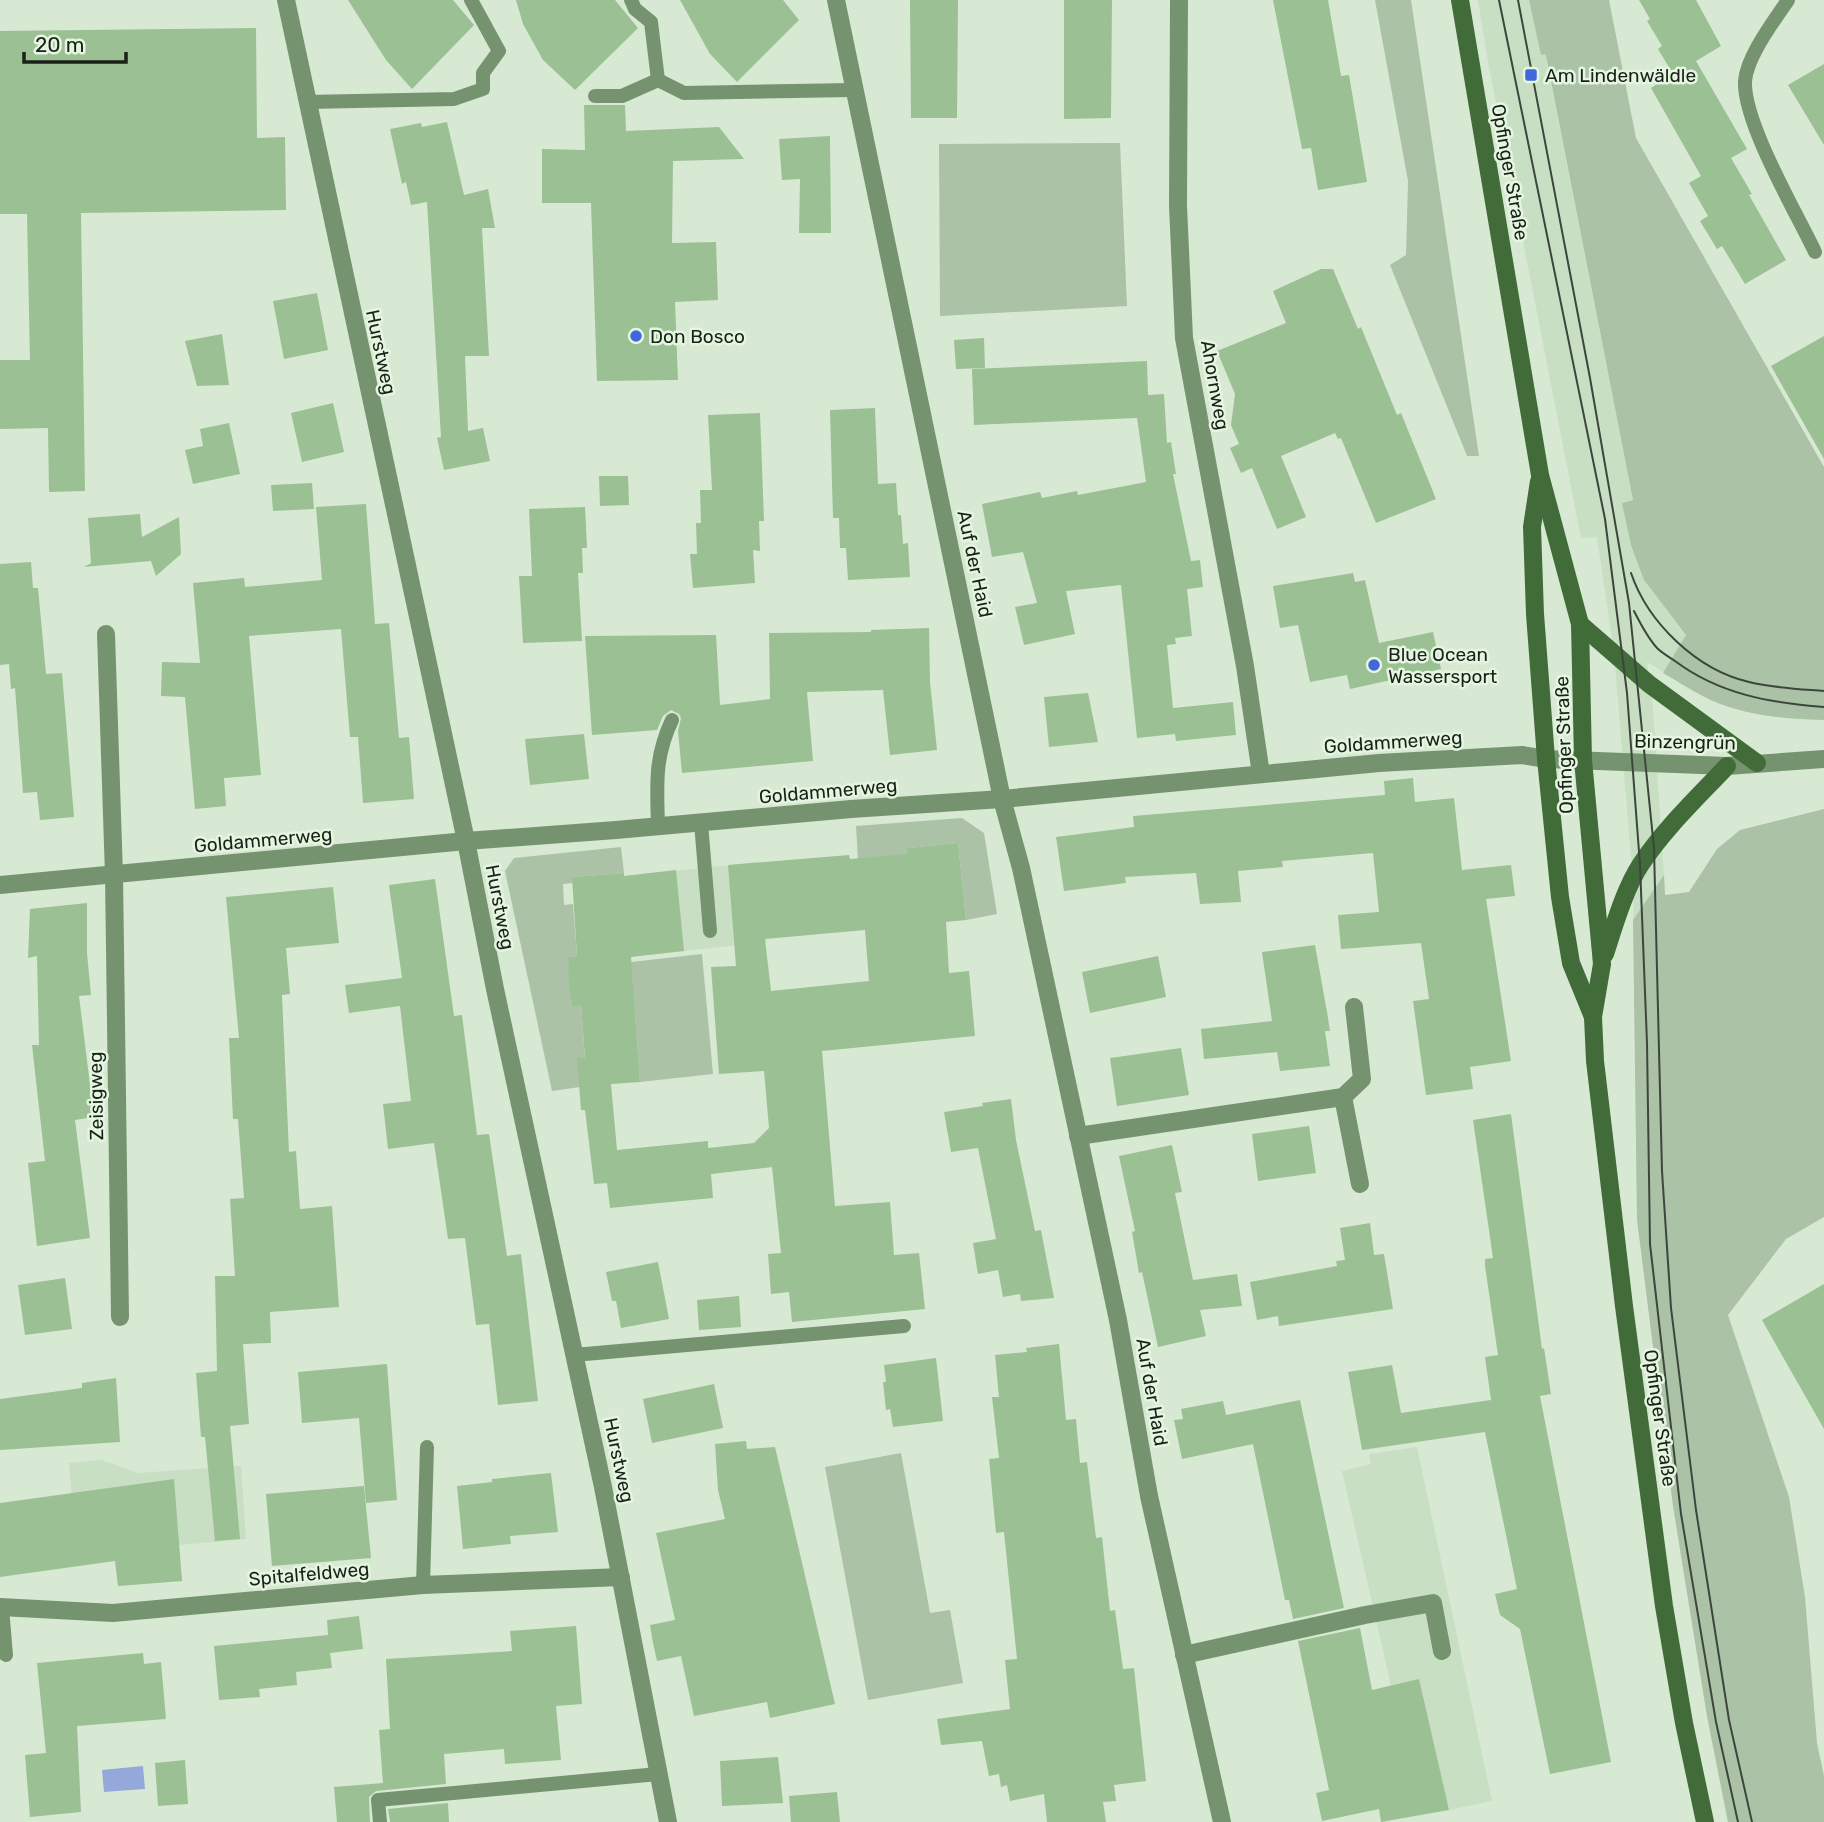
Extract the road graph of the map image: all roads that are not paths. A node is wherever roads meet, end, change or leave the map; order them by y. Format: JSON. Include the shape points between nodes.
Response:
{"nodes":[{"id":1,"x":286,"y":0,"type":"edge"},
{"id":2,"x":471,"y":0,"type":"edge"},
{"id":3,"x":631,"y":0,"type":"edge"},
{"id":4,"x":836,"y":0,"type":"edge"},
{"id":5,"x":1180,"y":0,"type":"edge"},
{"id":6,"x":1460,"y":0,"type":"edge"},
{"id":7,"x":1788,"y":0,"type":"edge"},
{"id":8,"x":658,"y":80,"type":"junction"},
{"id":9,"x":853,"y":90,"type":"junction"},
{"id":10,"x":595,"y":96,"type":"dead end"},
{"id":11,"x":307,"y":102,"type":"junction"},
{"id":12,"x":1815,"y":251,"type":"dead end"},
{"id":13,"x":1540,"y":475,"type":"junction"},
{"id":14,"x":1580,"y":624,"type":"junction"},
{"id":15,"x":106,"y":634,"type":"dead end"},
{"id":16,"x":672,"y":720,"type":"dead end"},
{"id":17,"x":1546,"y":759,"type":"junction"},
{"id":18,"x":1824,"y":759,"type":"edge"},
{"id":19,"x":1583,"y":761,"type":"junction"},
{"id":20,"x":1757,"y":763,"type":"junction"},
{"id":21,"x":1727,"y":766,"type":"junction"},
{"id":22,"x":1261,"y":774,"type":"junction"},
{"id":23,"x":1002,"y":799,"type":"junction"},
{"id":24,"x":701,"y":823,"type":"junction"},
{"id":25,"x":658,"y":827,"type":"junction"},
{"id":26,"x":466,"y":841,"type":"junction"},
{"id":27,"x":114,"y":874,"type":"junction"},
{"id":28,"x":0,"y":885,"type":"edge"},
{"id":29,"x":710,"y":931,"type":"dead end"},
{"id":30,"x":1602,"y":964,"type":"junction"},
{"id":31,"x":1354,"y":1007,"type":"dead end"},
{"id":32,"x":1592,"y":1017,"type":"junction"},
{"id":33,"x":1343,"y":1097,"type":"junction"},
{"id":34,"x":1078,"y":1136,"type":"junction"},
{"id":35,"x":1360,"y":1184,"type":"dead end"},
{"id":36,"x":120,"y":1317,"type":"dead end"},
{"id":37,"x":904,"y":1326,"type":"dead end"},
{"id":38,"x":574,"y":1355,"type":"junction"},
{"id":39,"x":426,"y":1447,"type":"dead end"},
{"id":40,"x":621,"y":1577,"type":"junction"},
{"id":41,"x":423,"y":1585,"type":"junction"},
{"id":42,"x":1,"y":1607,"type":"edge"},
{"id":43,"x":1442,"y":1651,"type":"dead end"},
{"id":44,"x":6,"y":1655,"type":"dead end"},
{"id":45,"x":1184,"y":1655,"type":"junction"},
{"id":46,"x":658,"y":1774,"type":"junction"},
{"id":47,"x":380,"y":1822,"type":"edge"},
{"id":48,"x":668,"y":1822,"type":"edge"},
{"id":49,"x":1222,"y":1822,"type":"edge"},
{"id":50,"x":1705,"y":1822,"type":"edge"}],
"edges":[{"from":1,"to":11,"type":"street","name":"Hurstweg"},
{"from":2,"to":11,"type":"lane","via":[[499,51],[483,73],[483,89],[454,99]]},
{"from":3,"to":8,"type":"lane","via":[[651,22]]},
{"from":4,"to":9,"type":"street","name":"Auf der Haid"},
{"from":5,"to":22,"type":"street","name":"Ahornweg","via":[[1178,206],[1184,338]]},
{"from":6,"to":13,"type":"street","name":"Opfinger Straße"},
{"from":7,"to":12,"type":"lane","via":[[1757,47],[1745,81],[1750,118]]},
{"from":8,"to":9,"type":"lane","via":[[684,93]]},
{"from":8,"to":10,"type":"lane","via":[[622,96]]},
{"from":9,"to":23,"type":"street","name":"Auf der Haid"},
{"from":11,"to":26,"type":"street","name":"Hurstweg"},
{"from":13,"to":14,"type":"street","name":"Opfinger Straße"},
{"from":13,"to":17,"type":"street","name":"Opfinger Straße","via":[[1532,527]]},
{"from":14,"to":19,"type":"street","name":"Opfinger Straße"},
{"from":14,"to":20,"type":"street","via":[[1649,684]]},
{"from":15,"to":27,"type":"street"},
{"from":16,"to":25,"type":"lane","via":[[657,768]]},
{"from":17,"to":19,"type":"street","name":"Binzengrün"},
{"from":17,"to":22,"type":"street","name":"Goldammerweg","via":[[1476,757]]},
{"from":17,"to":32,"type":"street","name":"Opfinger Straße","via":[[1571,963]]},
{"from":18,"to":20,"type":"street","name":"Binzengrün"},
{"from":19,"to":21,"type":"street","name":"Binzengrün"},
{"from":19,"to":30,"type":"street","name":"Opfinger Straße"},
{"from":20,"to":21,"type":"street","name":"Binzengrün"},
{"from":21,"to":30,"type":"street","via":[[1673,822],[1640,865]]},
{"from":22,"to":23,"type":"street","name":"Goldammerweg"},
{"from":23,"to":24,"type":"street","name":"Goldammerweg"},
{"from":23,"to":34,"type":"street","name":"Auf der Haid","via":[[1021,867]]},
{"from":24,"to":25,"type":"street","name":"Goldammerweg"},
{"from":24,"to":29,"type":"lane"},
{"from":25,"to":26,"type":"street","name":"Goldammerweg"},
{"from":26,"to":27,"type":"street","name":"Goldammerweg"},
{"from":26,"to":38,"type":"street","name":"Hurstweg"},
{"from":27,"to":28,"type":"street","name":"Goldammerweg"},
{"from":27,"to":36,"type":"street","name":"Zeisigweg"},
{"from":30,"to":32,"type":"street","name":"Opfinger Straße"},
{"from":31,"to":33,"type":"street","via":[[1362,1079]]},
{"from":32,"to":50,"type":"street","name":"Opfinger Straße","via":[[1612,1211],[1664,1606]]},
{"from":33,"to":34,"type":"street"},
{"from":33,"to":35,"type":"street"},
{"from":34,"to":45,"type":"street","name":"Auf der Haid"},
{"from":37,"to":38,"type":"lane"},
{"from":38,"to":40,"type":"street","name":"Hurstweg"},
{"from":39,"to":41,"type":"lane"},
{"from":40,"to":41,"type":"street","name":"Spitalfeldweg"},
{"from":40,"to":46,"type":"street","name":"Hurstweg"},
{"from":41,"to":42,"type":"street","name":"Spitalfeldweg","via":[[113,1614]]},
{"from":42,"to":44,"type":"lane"},
{"from":43,"to":45,"type":"street","via":[[1433,1603]]},
{"from":45,"to":49,"type":"street","name":"Auf der Haid"},
{"from":46,"to":47,"type":"lane","via":[[378,1800]]},
{"from":46,"to":48,"type":"street","name":"Hurstweg"}]}
